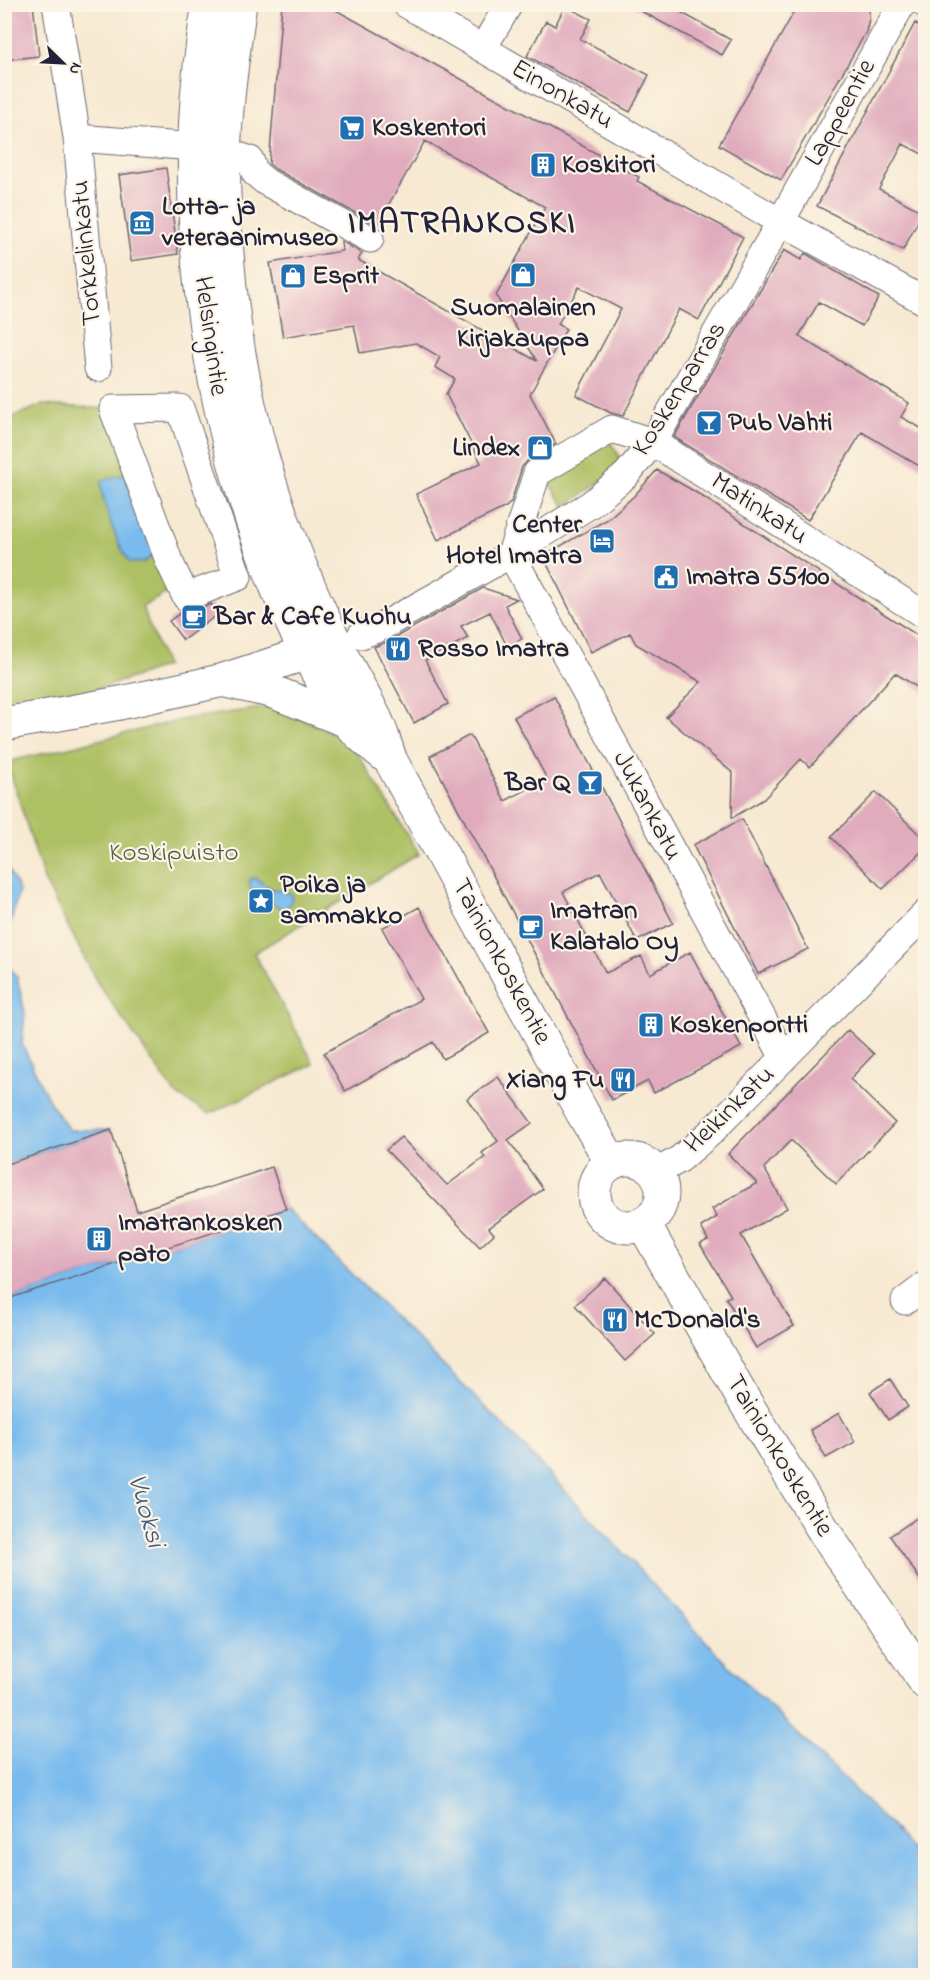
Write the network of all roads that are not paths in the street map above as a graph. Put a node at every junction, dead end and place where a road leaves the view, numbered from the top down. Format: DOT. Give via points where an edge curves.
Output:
graph roads {
  1 [pos="56,4"];
  2 [pos="209,4"];
  3 [pos="240,4"];
  4 [pos="406,4"];
  5 [pos="509,4"];
  6 [pos="902,4"];
  7 [pos="483,48"];
  8 [pos="77,138"];
  9 [pos="210,149"];
  10 [pos="781,221"];
  11 [pos="370,239"];
  12 [pos="926,302"];
  13 [pos="98,368"];
  14 [pos="180,408"];
  15 [pos="652,442"];
  16 [pos="511,554"];
  17 [pos="926,616"];
  18 [pos="334,644"];
  19 [pos="224,680"];
  20 [pos="347,721"];
  21 [pos="12,722"];
  22 [pos="391,760"];
  23 [pos="926,913"];
  24 [pos="784,1058"];
  25 [pos="612,1163"];
  26 [pos="655,1173"];
  27 [pos="643,1223"];
  28 [pos="926,1683"];
  1 -- 8 [label="street, Torkkelinkatu"];
  2 -- 9 [label="main road, Helsingintie" via="198,78"];
  3 -- 9 [label="main road, Helsingintie" via="230,77"];
  4 -- 7 [label="street, Einonkatu"];
  5 -- 7 [label="street"];
  6 -- 10 [label="street, Lappeentie"];
  7 -- 10 [label="street, Einonkatu"];
  8 -- 9 [label="street, Torkkelinkatu"];
  8 -- 13 [label="street, Torkkelinkatu"];
  9 -- 11 [label="street" via="250,160 255,173 266,182"];
  9 -- 18 [label="main road, Helsingintie" via="196,205 205,314 228,444 259,546"];
  10 -- 12 [label="street, Einonkatu"];
  10 -- 15 [label="street, Koskenparras"];
  14 -- 14 [label="street" via="114,409 169,561 186,597 238,577"];
  15 -- 16 [label="street, Koskenparras" via="626,475 591,504"];
  15 -- 16 [label="street, Matinkatu" via="612,429 537,473"];
  15 -- 17 [label="street, Matinkatu"];
  16 -- 18 [label="street, Koskenparras" via="379,628"];
  16 -- 24 [label="street, Jukankatu"];
  18 -- 19 [label="main road"];
  18 -- 20 [label="main road, Tainionkoskentie"];
  18 -- 22 [label="main road, Tainionkoskentie" via="374,716"];
  19 -- 20 [label="main road" via="271,691"];
  19 -- 21 [label="main road"];
  20 -- 22 [label="main road, Tainionkoskentie"];
  22 -- 25 [label="main road, Tainionkoskentie"];
  23 -- 24 [label="street, Heikinkatu"];
  24 -- 26 [label="street, Heikinkatu" via="710,1133 680,1159"];
  25 -- 26 [label="main road" via="636,1160"];
  25 -- 27 [label="main road" via="596,1182 594,1196 598,1208 617,1225"];
  26 -- 27 [label="main road" via="662,1195 659,1207"];
  27 -- 28 [label="main road, Tainionkoskentie" via="827,1536"];
}
